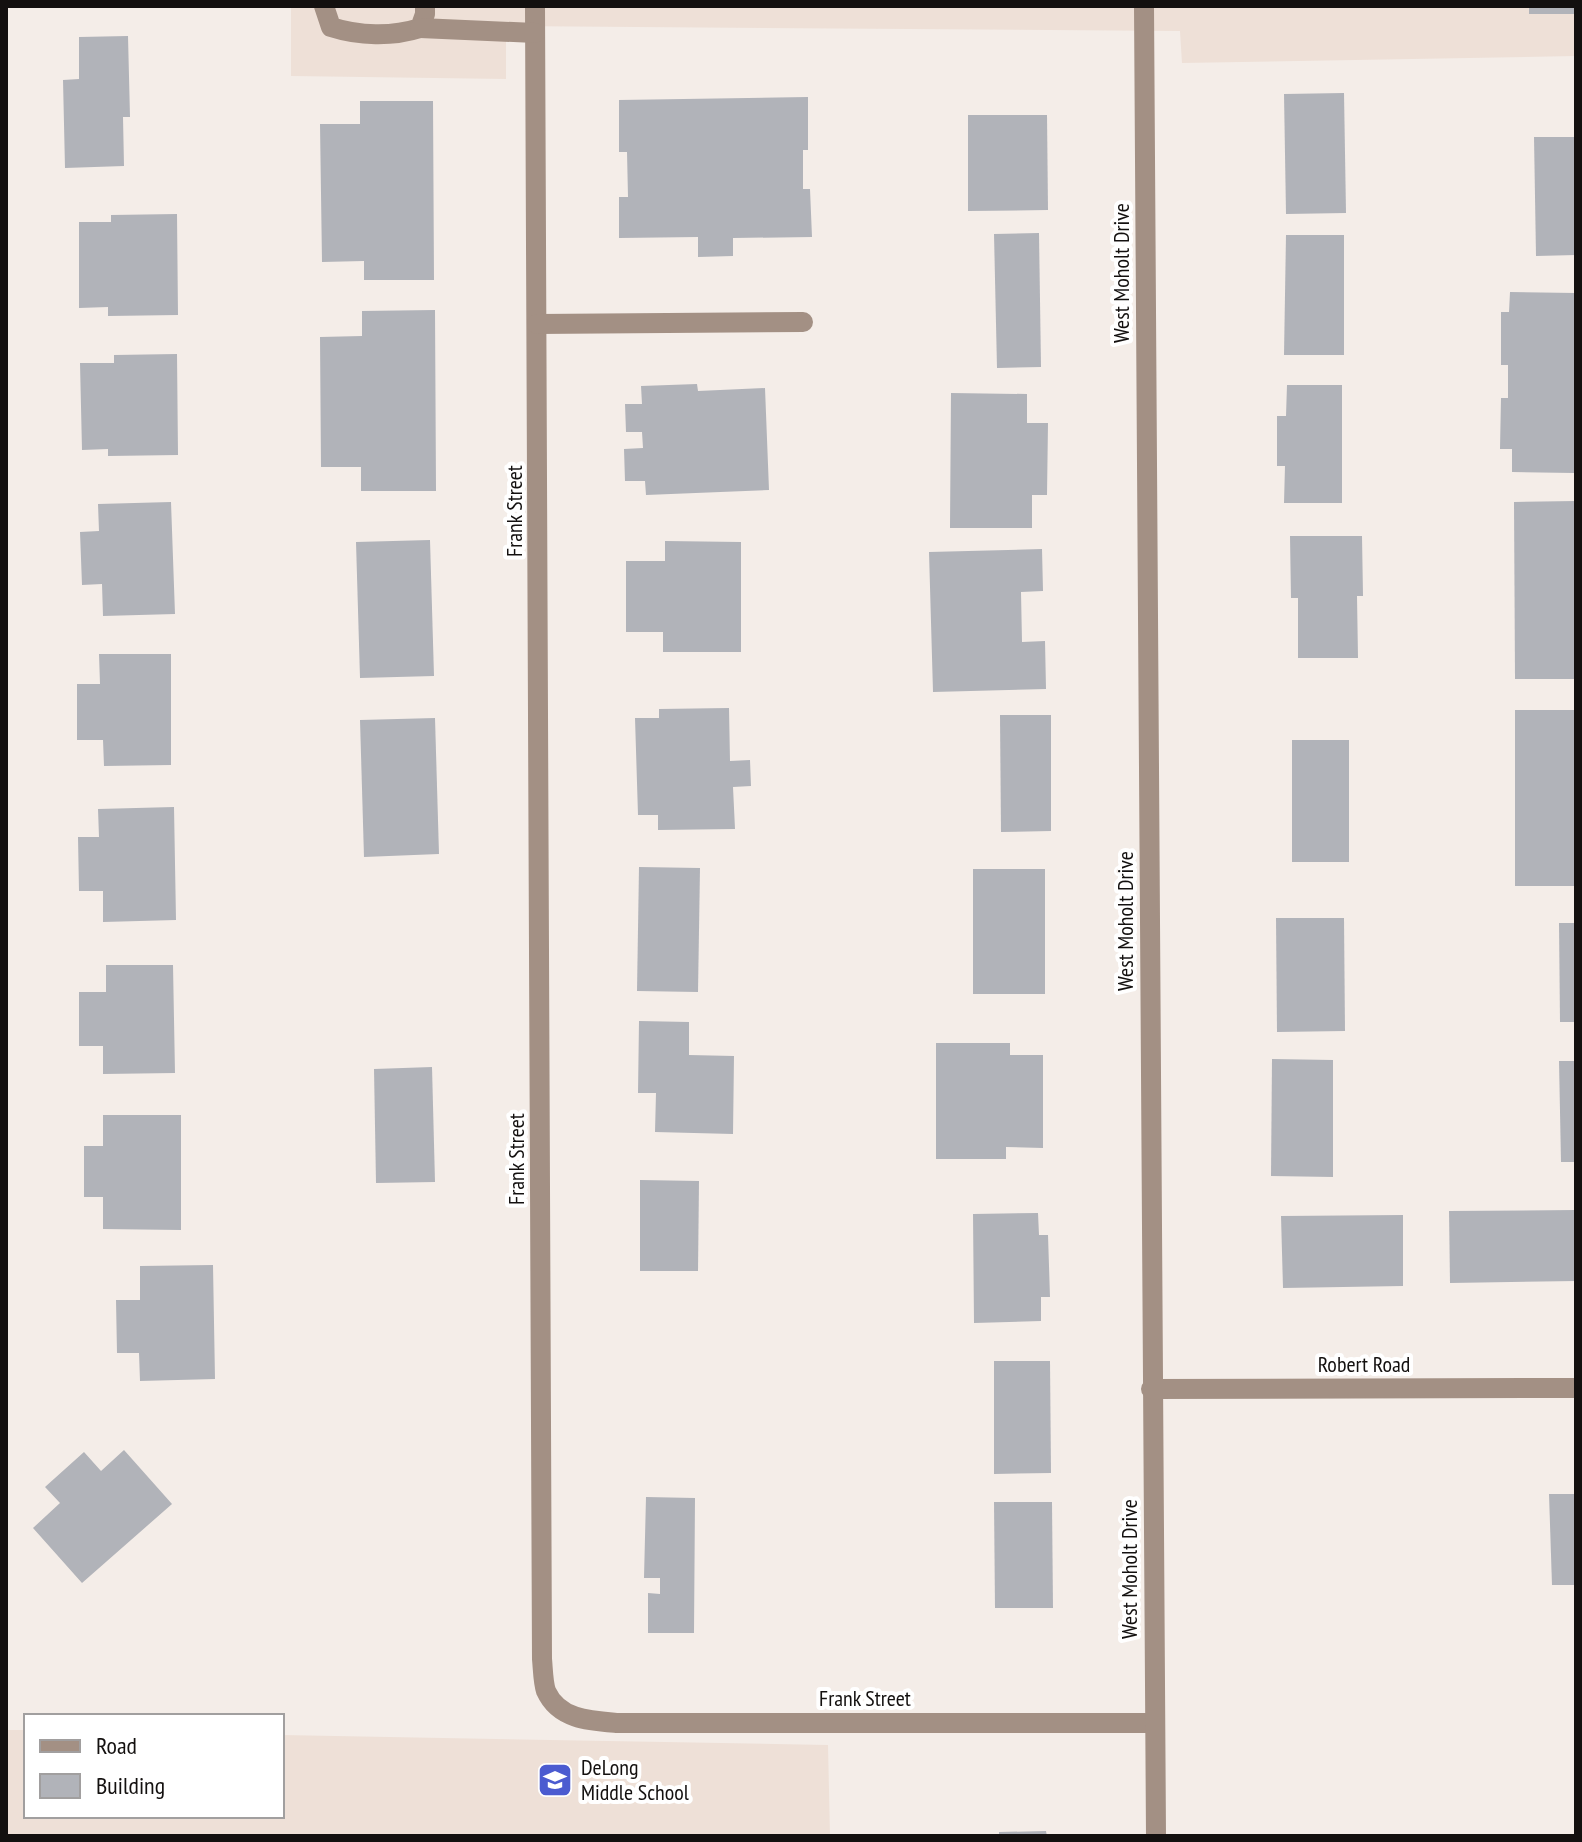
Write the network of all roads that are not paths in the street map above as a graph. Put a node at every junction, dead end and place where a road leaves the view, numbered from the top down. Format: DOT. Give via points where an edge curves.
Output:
graph roads {
  1 [pos="324,6"];
  2 [pos="425,6"];
  3 [pos="535,6"];
  4 [pos="1144,6"];
  5 [pos="420,28"];
  6 [pos="535,33"];
  7 [pos="803,322"];
  8 [pos="537,324"];
  9 [pos="1576,1388"];
  10 [pos="1151,1389"];
  11 [pos="1154,1723"];
  12 [pos="1156,1836"];
  1 -- 5 [label="street" via="331,27 350,33"];
  2 -- 5 [label="street"];
  3 -- 6 [label="street, Frank Street"];
  4 -- 10 [label="street, West Moholt Drive"];
  5 -- 6 [label="street"];
  6 -- 8 [label="street, Frank Street"];
  7 -- 8 [label="street"];
  8 -- 11 [label="street, Frank Street" via="546,1690 559,1709 583,1720 618,1723"];
  9 -- 10 [label="street, Robert Road"];
  10 -- 11 [label="street, West Moholt Drive"];
  11 -- 12 [label="street, West Moholt Drive"];
}
